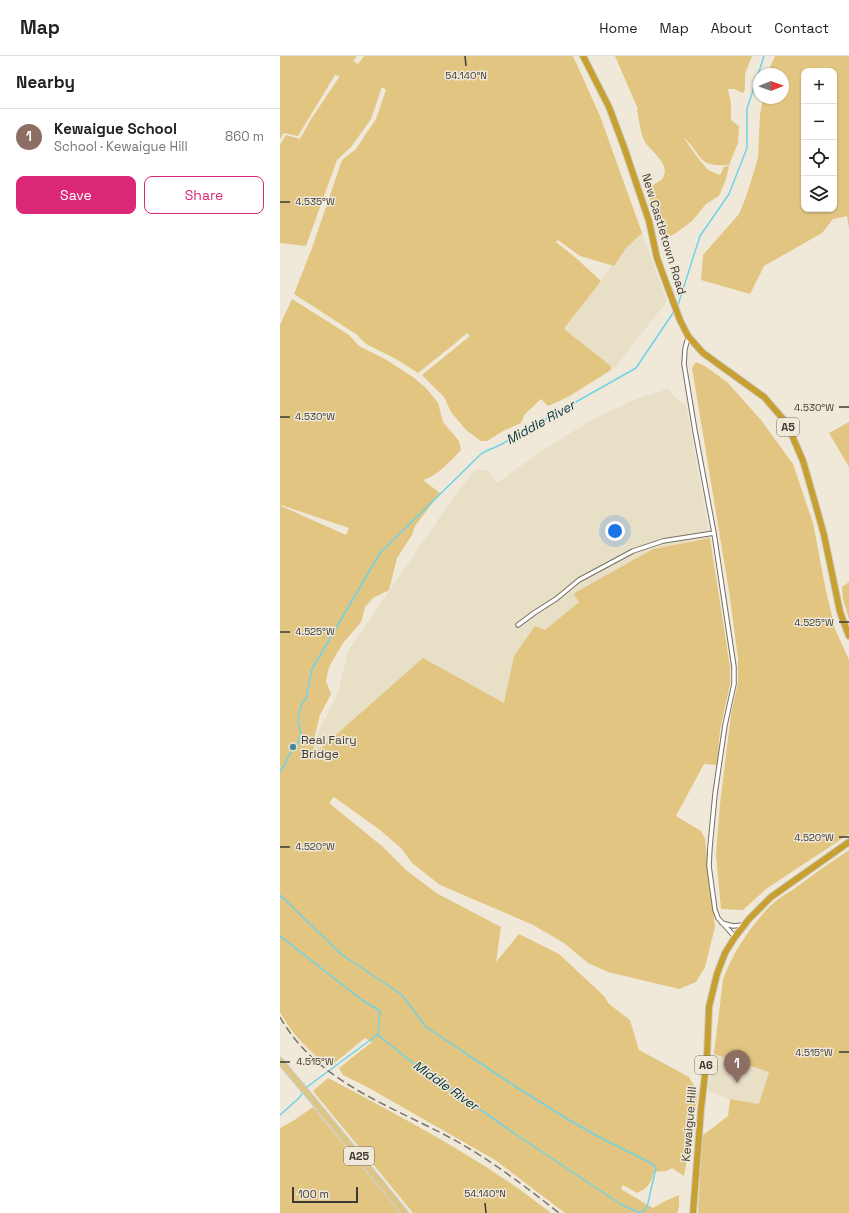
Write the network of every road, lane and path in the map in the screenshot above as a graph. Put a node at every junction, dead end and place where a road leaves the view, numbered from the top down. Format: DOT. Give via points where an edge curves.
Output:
graph roads {
  1 [pos="583,56"];
  2 [pos="686,341"];
  3 [pos="714,533"];
  4 [pos="518,625"];
  5 [pos="849,636"];
  6 [pos="849,842"];
  7 [pos="721,922"];
  8 [pos="744,925"];
  9 [pos="735,937"];
  10 [pos="280,1061"];
  11 [pos="405,1213"];
  12 [pos="693,1213"];
  1 -- 5 [label="highway, New Castletown Road / A5" via="609,107 649,221 657,258 688,336 703,353 764,397 784,420 802,461 816,506 840,612"];
  2 -- 3 [label="street" via="684,364"];
  3 -- 4 [label="street" via="662,541 633,551 579,580"];
  3 -- 7 [label="street" via="734,667 734,684 725,725 710,847 715,910"];
  6 -- 8 [label="highway, A6" via="772,897"];
  7 -- 8 [label="street" via="733,926"];
  7 -- 9 [label="street"];
  8 -- 9 [label="highway, Kewaigue Hill / A6"];
  9 -- 12 [label="highway, Kewaigue Hill / A6" via="725,952 709,1007"];
  10 -- 11 [label="main road, A25"];
}
